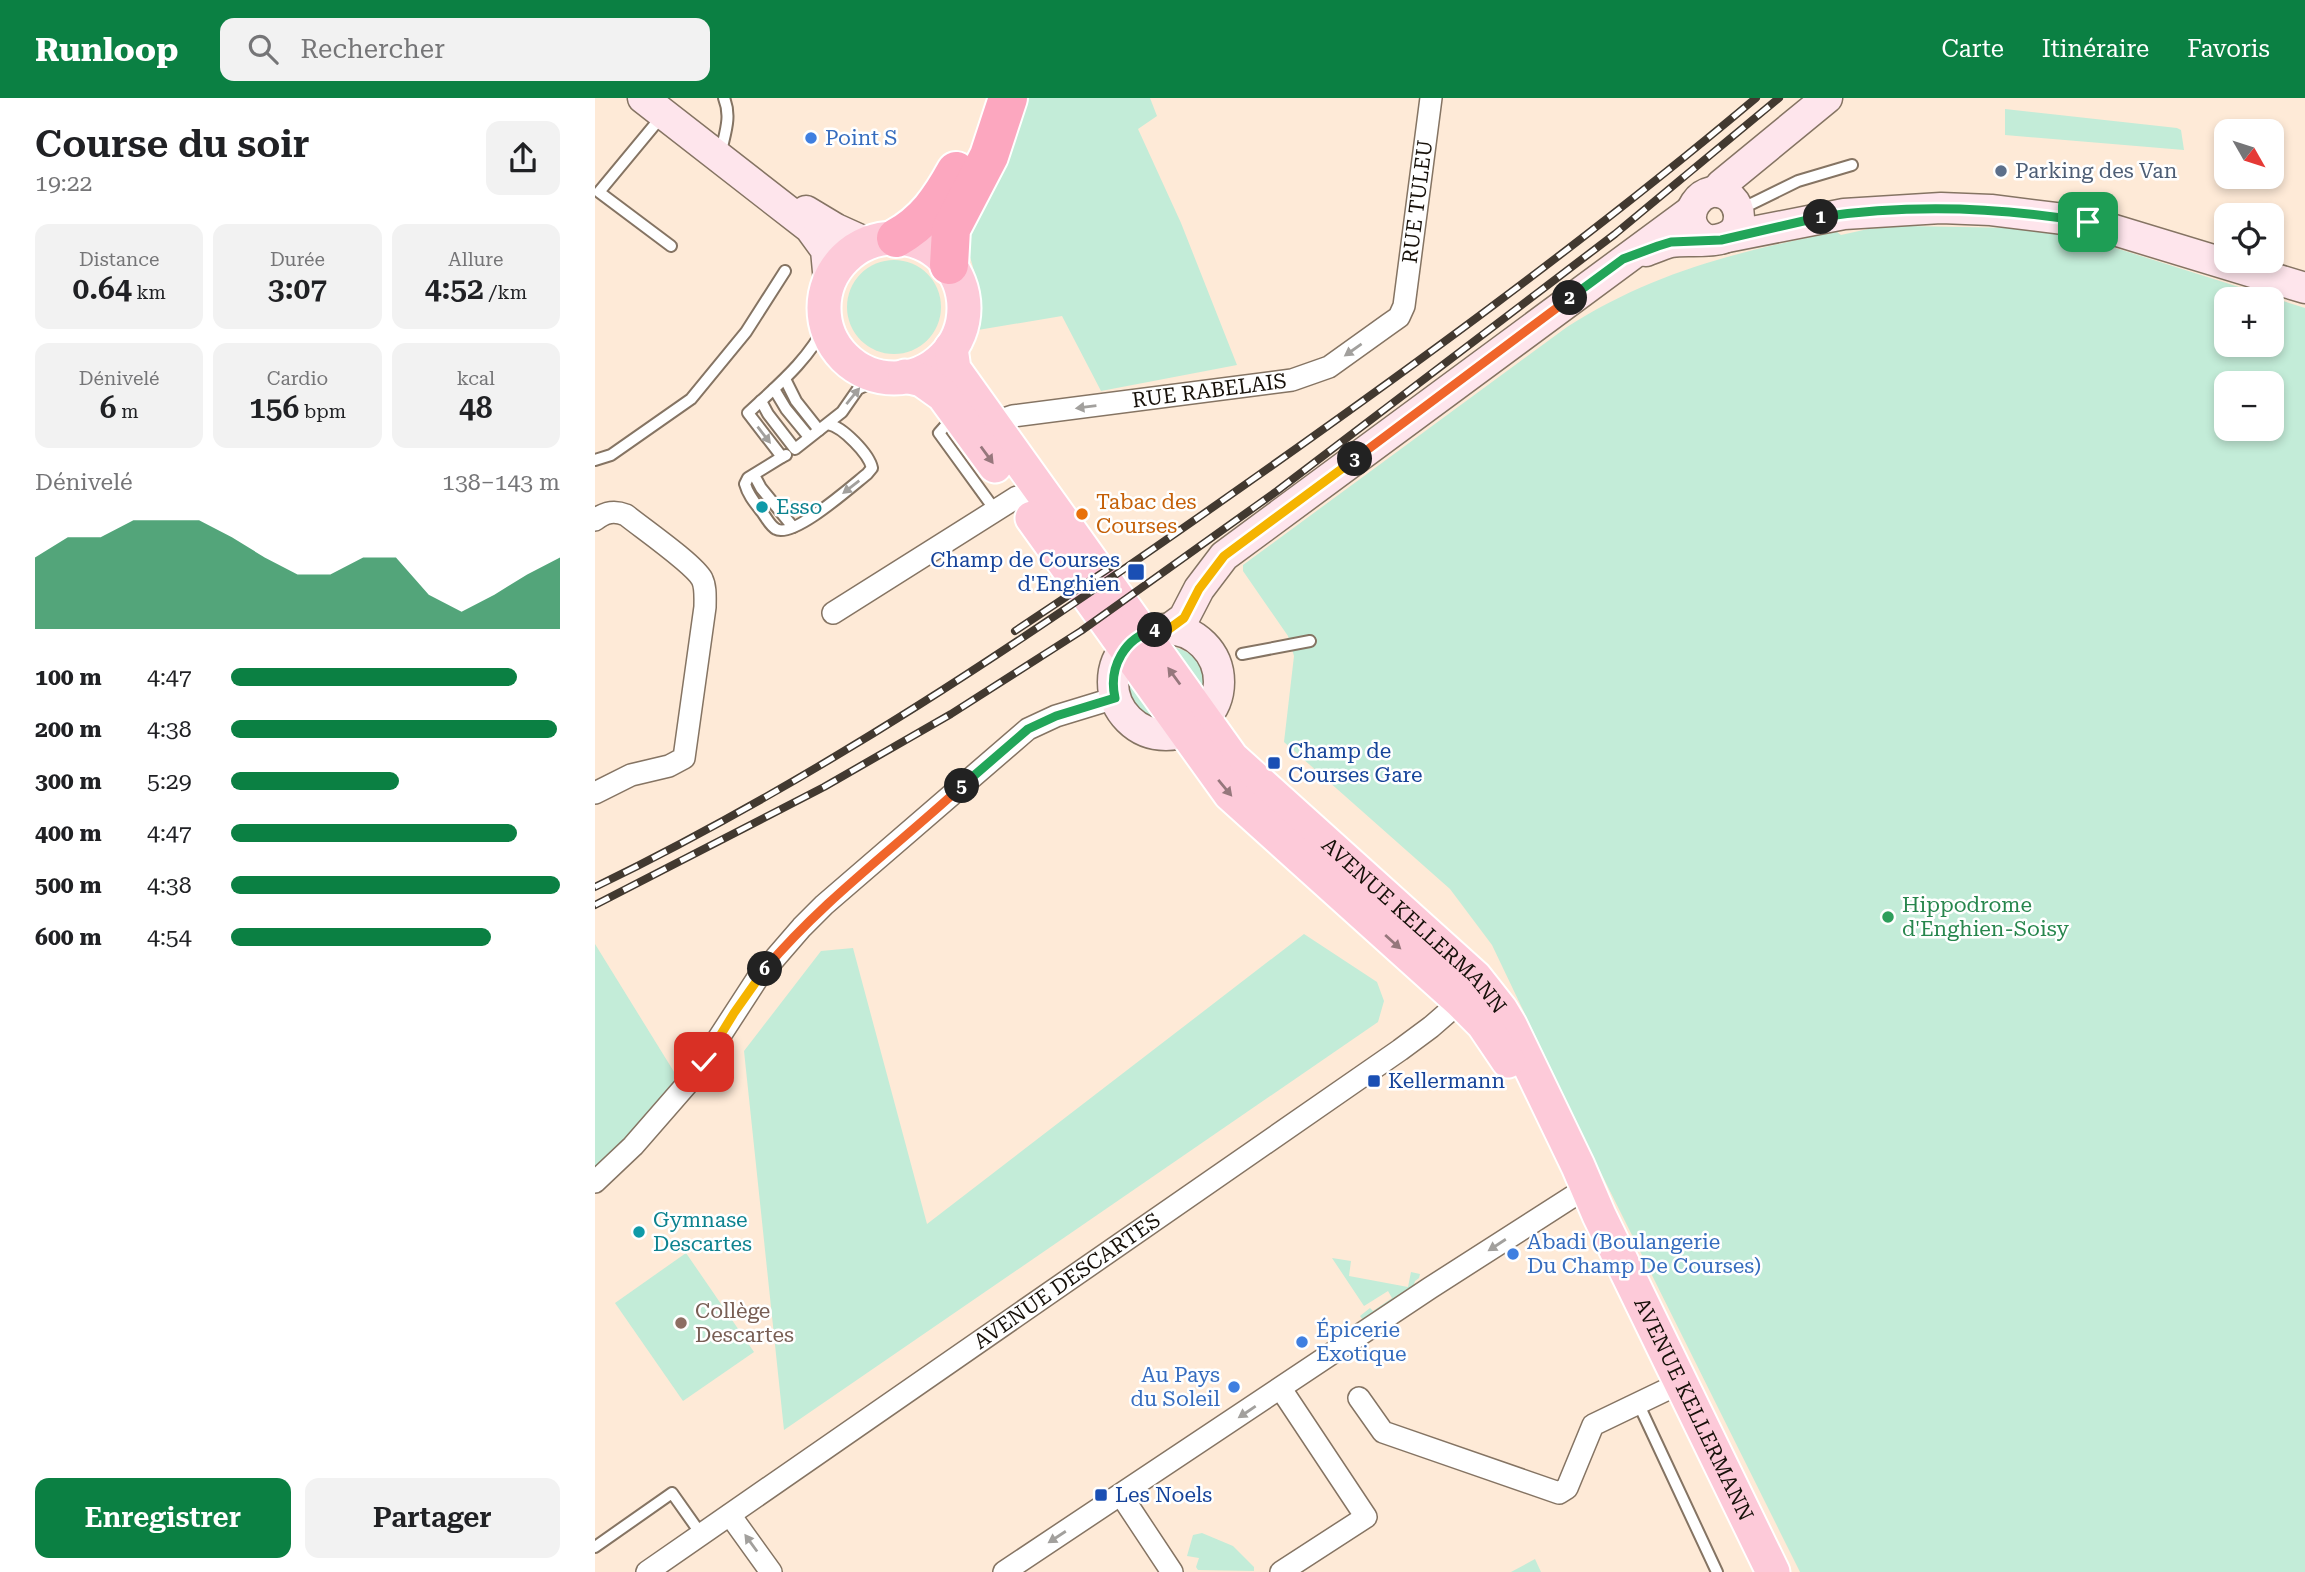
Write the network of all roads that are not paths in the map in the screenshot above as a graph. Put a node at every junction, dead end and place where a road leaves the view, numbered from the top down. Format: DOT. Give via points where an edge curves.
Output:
graph roads {
  1 [pos="724,98"];
  2 [pos="984,98"];
  3 [pos="1009,98"];
  4 [pos="1431,98"];
  5 [pos="1828,98"];
  6 [pos="654,102"];
  7 [pos="722,147"];
  8 [pos="1852,164"];
  9 [pos="597,194"];
  10 [pos="1728,217"];
  11 [pos="882,240"];
  12 [pos="671,246"];
  13 [pos="1623,259"];
  14 [pos="950,265"];
  15 [pos="785,271"];
  16 [pos="829,282"];
  17 [pos="2305,288"];
  18 [pos="1404,306"];
  19 [pos="826,324"];
  20 [pos="951,348"];
  21 [pos="894,377"];
  22 [pos="785,379"];
  23 [pos="774,389"];
  24 [pos="761,401"];
  25 [pos="992,423"];
  26 [pos="824,427"];
  27 [pos="809,437"];
  28 [pos="795,449"];
  29 [pos="782,457"];
  30 [pos="595,460"];
  31 [pos="1006,503"];
  32 [pos="595,520"];
  33 [pos="1224,556"];
  34 [pos="833,613"];
  35 [pos="1146,637"];
  36 [pos="1310,641"];
  37 [pos="1201,642"];
  38 [pos="1242,654"];
  39 [pos="1115,698"];
  40 [pos="1195,726"];
  41 [pos="1232,738"];
  42 [pos="595,793"];
  43 [pos="1300,805"];
  44 [pos="1328,844"];
  45 [pos="1470,992"];
  46 [pos="595,1182"];
  47 [pos="1582,1192"];
  48 [pos="1674,1384"];
  49 [pos="1281,1389"];
  50 [pos="1359,1398"];
  51 [pos="1639,1405"];
  52 [pos="1121,1495"];
  53 [pos="730,1515"];
  54 [pos="701,1534"];
  55 [pos="595,1547"];
  56 [pos="1012,1570"];
  57 [pos="647,1572"];
  58 [pos="771,1572"];
  59 [pos="1172,1572"];
  60 [pos="1281,1572"];
  61 [pos="1717,1572"];
  62 [pos="1760,1572"];
  63 [pos="1773,1572"];
  1 -- 7 [label="lane" via="728,121"];
  2 -- 11 [label="highway" via="979,120 933,209 913,228"];
  3 -- 14 [label="highway" via="989,156 951,229"];
  4 -- 18 [label="street, RUE TULEU"];
  5 -- 10 [label="street" via="1721,185"];
  6 -- 7 [label="street"];
  6 -- 9 [label="lane"];
  6 -- 16 [label="street" via="810,228 829,260"];
  7 -- 11 [label="street" via="817,219"];
  8 -- 10 [label="lane" via="1798,181"];
  9 -- 12 [label="lane"];
  10 -- 13 [label="street"];
  10 -- 13 [label="street" via="1706,194 1691,211"];
  10 -- 17 [label="street" via="1773,227 1897,209 2047,215 2088,222"];
  11 -- 14 [label="main road" via="926,245"];
  11 -- 16 [label="main road" via="841,263"];
  13 -- 33 [label="street"];
  14 -- 20 [label="main road" via="961,287 964,313"];
  15 -- 30 [label="lane" via="746,332 691,399 611,456"];
  16 -- 19 [label="main road"];
  18 -- 25 [label="street, RUE RABELAIS, one-way" via="1399,317 1329,367 1292,380 1013,416"];
  19 -- 21 [label="main road" via="851,363 867,372"];
  19 -- 22 [label="lane" via="817,343"];
  20 -- 21 [label="main road" via="931,367"];
  20 -- 25 [label="main road, AVENUE KELLERMANN" via="954,369"];
  26 -- 21 [label="lane, one-way" via="858,389"];
  21 -- 31 [label="main road, AVENUE KELLERMANN" via="934,386 956,413"];
  22 -- 23 [label="lane"];
  22 -- 26 [label="lane" via="796,401"];
  23 -- 24 [label="lane"];
  23 -- 27 [label="lane"];
  24 -- 28 [label="lane"];
  24 -- 29 [label="lane, one-way" via="748,413"];
  25 -- 35 [label="main road, AVENUE KELLERMANN"];
  26 -- 27 [label="lane"];
  26 -- 29 [label="lane, one-way" via="845,432 871,468 820,511 793,527 754,475"];
  27 -- 28 [label="lane"];
  28 -- 29 [label="lane"];
  31 -- 34 [label="street"];
  31 -- 35 [label="main road, AVENUE KELLERMANN"];
  32 -- 42 [label="street" via="617,511 626,515 689,565 705,588 684,758 631,775"];
  33 -- 35 [label="street" via="1184,618"];
  33 -- 37 [label="street" via="1198,624"];
  35 -- 37 [label="street" via="1189,634"];
  35 -- 39 [label="street" via="1117,661"];
  35 -- 40 [label="main road, AVENUE KELLERMANN"];
  36 -- 38 [label="lane"];
  37 -- 40 [label="street" via="1216,663 1219,682 1216,702"];
  39 -- 40 [label="street" via="1124,715 1153,734 1170,735"];
  39 -- 46 [label="street" via="1028,729 824,905 757,979 694,1076"];
  40 -- 41 [label="lane"];
  40 -- 44 [label="main road, AVENUE KELLERMANN"];
  40 -- 45 [label="main road, AVENUE KELLERMANN, one-way" via="1230,794"];
  43 -- 44 [label="lane"];
  44 -- 45 [label="main road, AVENUE KELLERMANN"];
  45 -- 47 [label="main road, AVENUE KELLERMANN" via="1501,1010 1510,1025"];
  45 -- 53 [label="street, AVENUE DESCARTES" via="1400,1050"];
  47 -- 48 [label="main road, AVENUE KELLERMANN"];
  47 -- 49 [label="street, one-way"];
  48 -- 51 [label="street"];
  48 -- 62 [label="main road, AVENUE KELLERMANN"];
  48 -- 63 [label="main road, AVENUE KELLERMANN"];
  49 -- 52 [label="street, one-way"];
  49 -- 60 [label="street" via="1366,1517"];
  50 -- 51 [label="street" via="1383,1432 1559,1493 1567,1488 1593,1424"];
  51 -- 61 [label="lane"];
  52 -- 56 [label="street, one-way"];
  52 -- 59 [label="street"];
  53 -- 54 [label="street, AVENUE DESCARTES"];
  58 -- 53 [label="street, one-way"];
  54 -- 55 [label="lane" via="672,1493"];
  54 -- 57 [label="street, AVENUE DESCARTES"];
}
